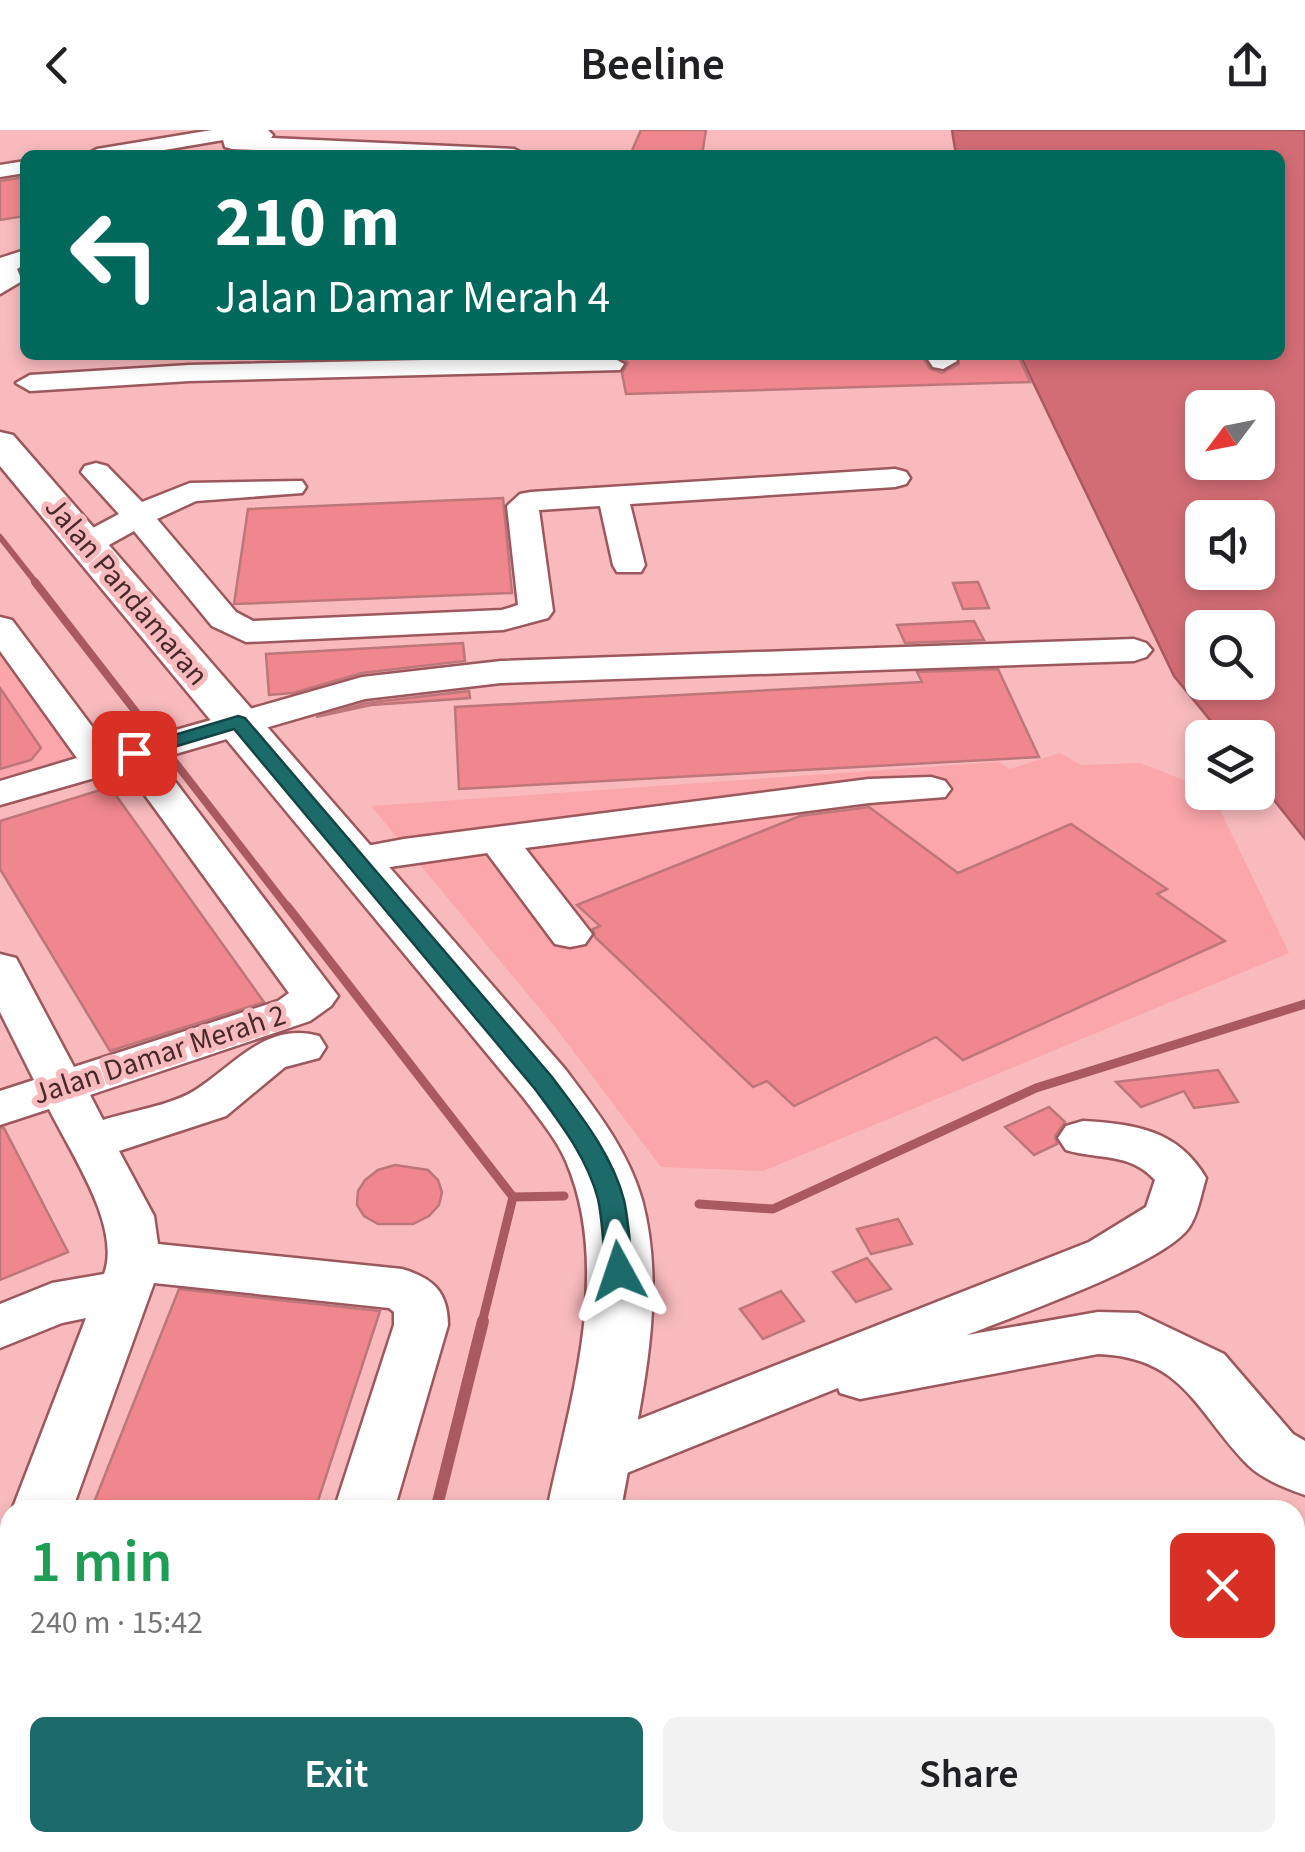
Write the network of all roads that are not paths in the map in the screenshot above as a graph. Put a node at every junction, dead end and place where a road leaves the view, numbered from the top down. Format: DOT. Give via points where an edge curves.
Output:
graph roads {
  1 [pos="350,130"];
  2 [pos="226,140"];
  3 [pos="140,150"];
  4 [pos="418,150"];
  5 [pos="20,258"];
  6 [pos="0,287"];
  7 [pos="46,360"];
  8 [pos="610,364"];
  9 [pos="30,382"];
  10 [pos="0,392"];
  11 [pos="0,443"];
  12 [pos="96,472"];
  13 [pos="895,478"];
  14 [pos="291,487"];
  15 [pos="613,496"];
  16 [pos="138,516"];
  17 [pos="87,544"];
  18 [pos="629,566"];
  19 [pos="0,627"];
  20 [pos="1134,650"];
  21 [pos="238,722"];
  22 [pos="140,751"];
  23 [pos="931,788"];
  24 [pos="0,794"];
  25 [pos="498,840"];
  26 [pos="355,860"];
  27 [pos="570,934"];
  28 [pos="0,968"];
  29 [pos="303,1047"];
  30 [pos="61,1085"];
  31 [pos="0,1108"];
  32 [pos="1083,1138"];
  33 [pos="90,1142"];
  34 [pos="129,1276"];
  35 [pos="0,1327"];
  36 [pos="760,1396"];
  37 [pos="1305,1470"];
  38 [pos="588,1487"];
  39 [pos="46,1500"];
  40 [pos="367,1500"];
  1 -- 2 [label="street"];
  2 -- 3 [label="street"];
  2 -- 4 [label="street"];
  5 -- 6 [label="street" via="10,261 10,282"];
  7 -- 9 [label="street"];
  8 -- 9 [label="street"];
  9 -- 10 [label="street"];
  11 -- 17 [label="main road, Jalan Pandamaran"];
  12 -- 16 [label="street"];
  13 -- 15 [label="street"];
  14 -- 16 [label="street" via="190,492"];
  15 -- 16 [label="street" via="523,506 537,603 529,615 267,632 246,632 224,619"];
  15 -- 18 [label="street"];
  16 -- 17 [label="street"];
  17 -- 21 [label="main road, Jalan Pandamaran"];
  19 -- 22 [label="street"];
  20 -- 21 [label="street" via="482,673 362,688"];
  21 -- 22 [label="street"];
  21 -- 26 [label="main road, Jalan Pandamaran"];
  22 -- 24 [label="street"];
  22 -- 30 [label="street, Jalan Damar Merah 2" via="315,996 294,1011"];
  23 -- 25 [label="street"];
  25 -- 26 [label="street"];
  25 -- 27 [label="street"];
  26 -- 38 [label="main road, Jalan Pandamaran" via="544,1083 597,1162 616,1231 620,1296"];
  28 -- 30 [label="street"];
  29 -- 33 [label="street" via="269,1056 208,1104"];
  30 -- 31 [label="street, Jalan Damar Merah 2"];
  30 -- 33 [label="street"];
  32 -- 36 [label="street" via="1142,1143 1166,1156 1181,1178 1168,1218 1108,1256"];
  33 -- 34 [label="street" via="128,1216"];
  34 -- 35 [label="street"];
  34 -- 39 [label="street"];
  34 -- 40 [label="street" via="402,1289 421,1304 421,1325"];
  36 -- 37 [label="street" via="1098,1333 1138,1334 1204,1370 1272,1451"];
  36 -- 38 [label="street"];
}
